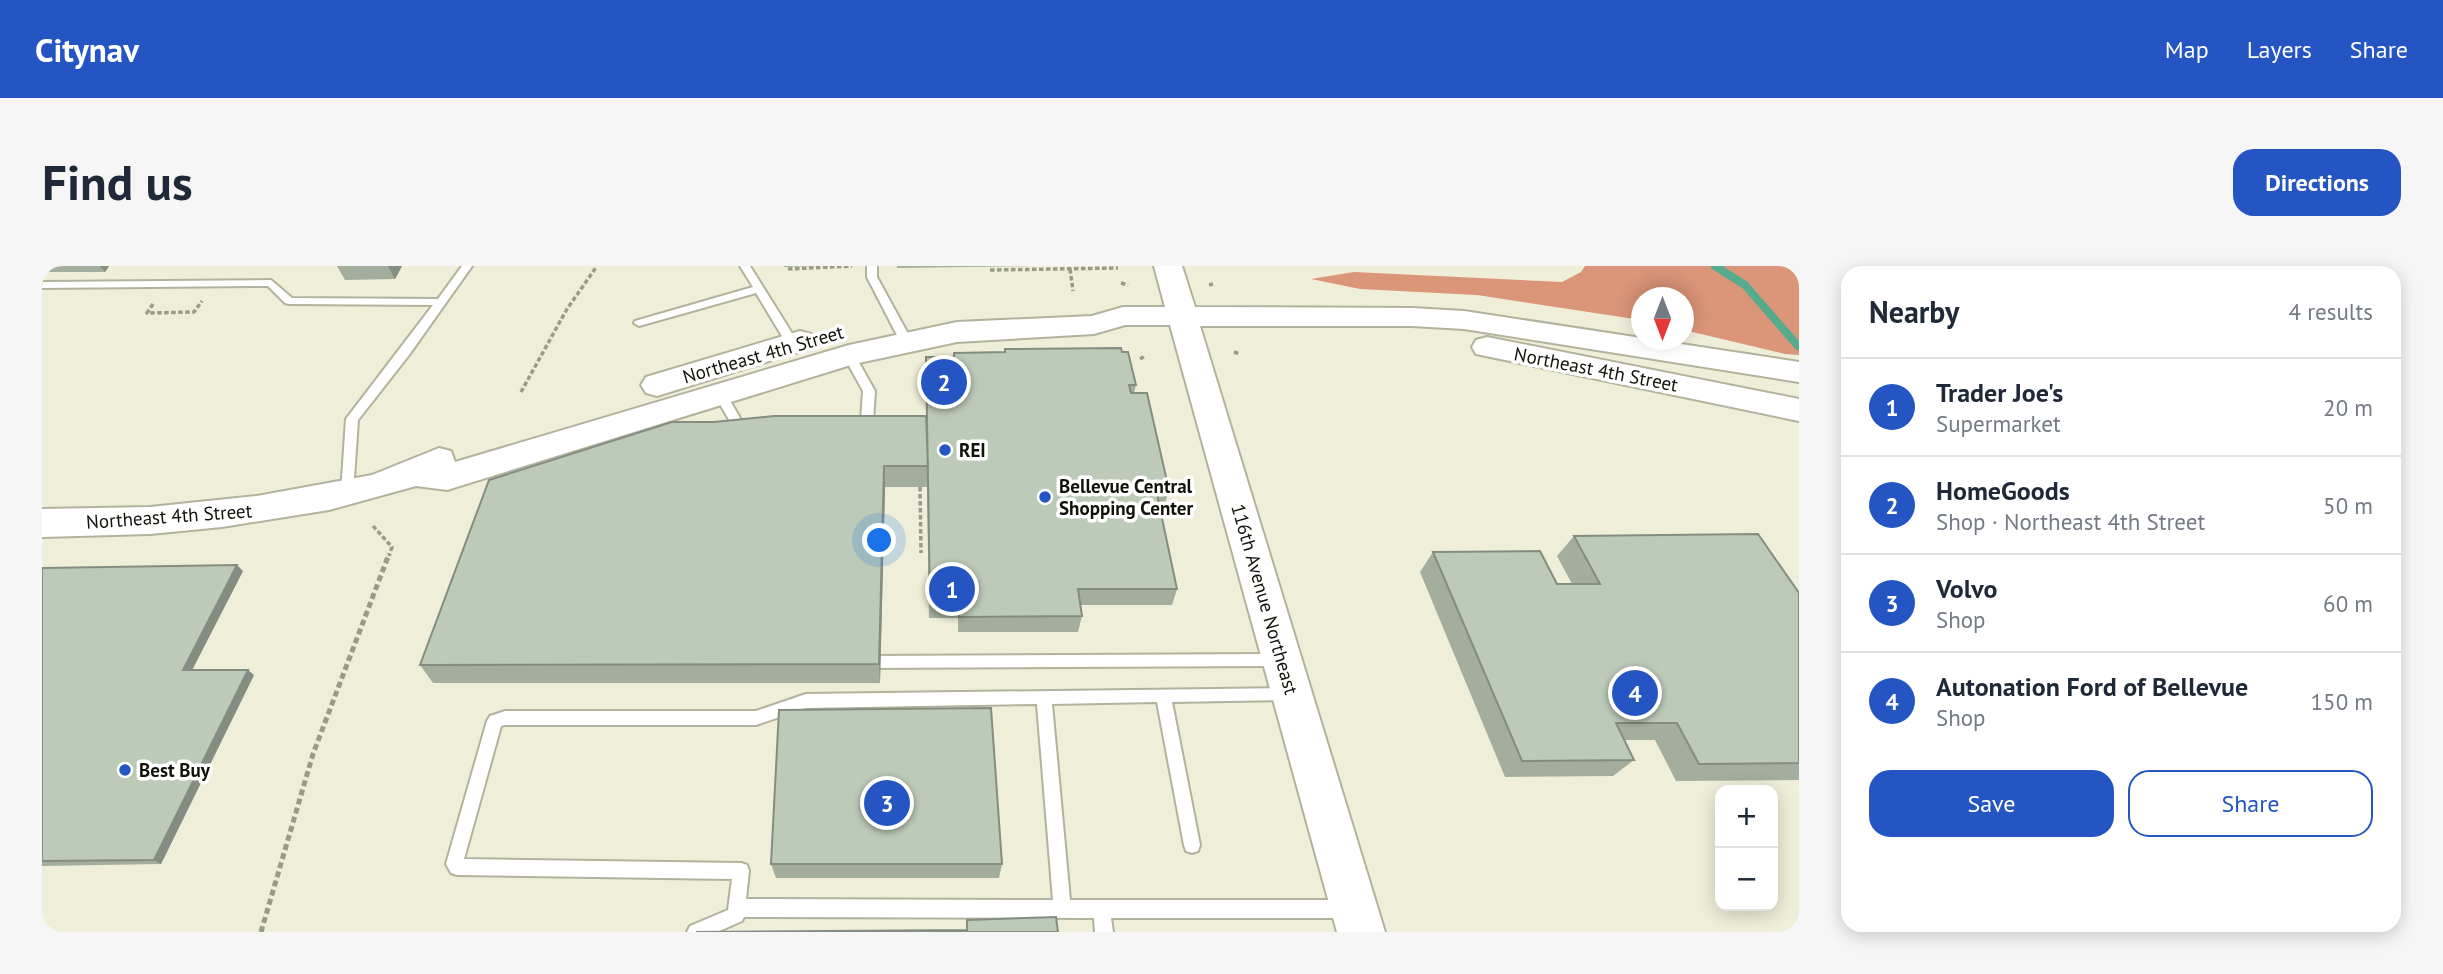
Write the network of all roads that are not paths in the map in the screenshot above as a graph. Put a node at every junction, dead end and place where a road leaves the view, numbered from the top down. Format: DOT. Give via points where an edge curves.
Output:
graph roads {
  1 [pos="467,266"];
  2 [pos="745,266"];
  3 [pos="872,266"];
  4 [pos="1168,266"];
  5 [pos="42,285"];
  6 [pos="758,289"];
  7 [pos="440,302"];
  8 [pos="1182,316"];
  9 [pos="1395,318"];
  10 [pos="639,323"];
  11 [pos="900,331"];
  12 [pos="792,343"];
  13 [pos="849,355"];
  14 [pos="1798,372"];
  15 [pos="719,393"];
  16 [pos="1799,410"];
  17 [pos="865,437"];
  18 [pos="753,452"];
  19 [pos="418,474"];
  20 [pos="347,493"];
  21 [pos="42,523"];
  22 [pos="855,646"];
  23 [pos="1288,677"];
  24 [pos="1163,695"];
  25 [pos="1044,698"];
  26 [pos="1192,845"];
  27 [pos="737,908"];
  28 [pos="1062,909"];
  29 [pos="1102,909"];
  30 [pos="1358,921"];
  31 [pos="696,932"];
  32 [pos="1104,932"];
  1 -- 7 [label="lane"];
  2 -- 6 [label="lane"];
  3 -- 11 [label="lane" via="872,277"];
  4 -- 8 [label="main road, 116th Avenue Northeast"];
  5 -- 7 [label="lane" via="271,282 289,301"];
  6 -- 10 [label="lane"];
  6 -- 12 [label="lane"];
  7 -- 20 [label="lane" via="352,419"];
  8 -- 9 [label="main road, Northeast 4th Street"];
  8 -- 11 [label="main road, Northeast 4th Street" via="1123,316 1094,325"];
  8 -- 23 [label="main road, 116th Avenue Northeast"];
  9 -- 14 [label="main road, Northeast 4th Street" via="1464,320"];
  9 -- 16 [label="main road, Northeast 4th Street" via="1461,342"];
  11 -- 12 [label="main road, Northeast 4th Street"];
  11 -- 13 [label="main road, Northeast 4th Street"];
  12 -- 19 [label="main road, Northeast 4th Street" via="459,447"];
  13 -- 15 [label="main road, Northeast 4th Street"];
  13 -- 17 [label="lane" via="869,391"];
  15 -- 18 [label="lane"];
  15 -- 19 [label="main road, Northeast 4th Street" via="447,477"];
  19 -- 20 [label="main road, Northeast 4th Street"];
  20 -- 21 [label="main road, Northeast 4th Street" via="216,517"];
  22 -- 23 [label="lane" via="854,662"];
  23 -- 24 [label="lane"];
  23 -- 30 [label="main road, 116th Avenue Northeast"];
  24 -- 25 [label="lane"];
  24 -- 26 [label="lane"];
  25 -- 27 [label="lane" via="806,701 756,718 495,721 454,861 457,867 741,871"];
  25 -- 28 [label="lane"];
  27 -- 28 [label="lane"];
  27 -- 31 [label="lane" via="736,915"];
  28 -- 29 [label="lane"];
  29 -- 30 [label="lane"];
  29 -- 32 [label="lane"];
}
